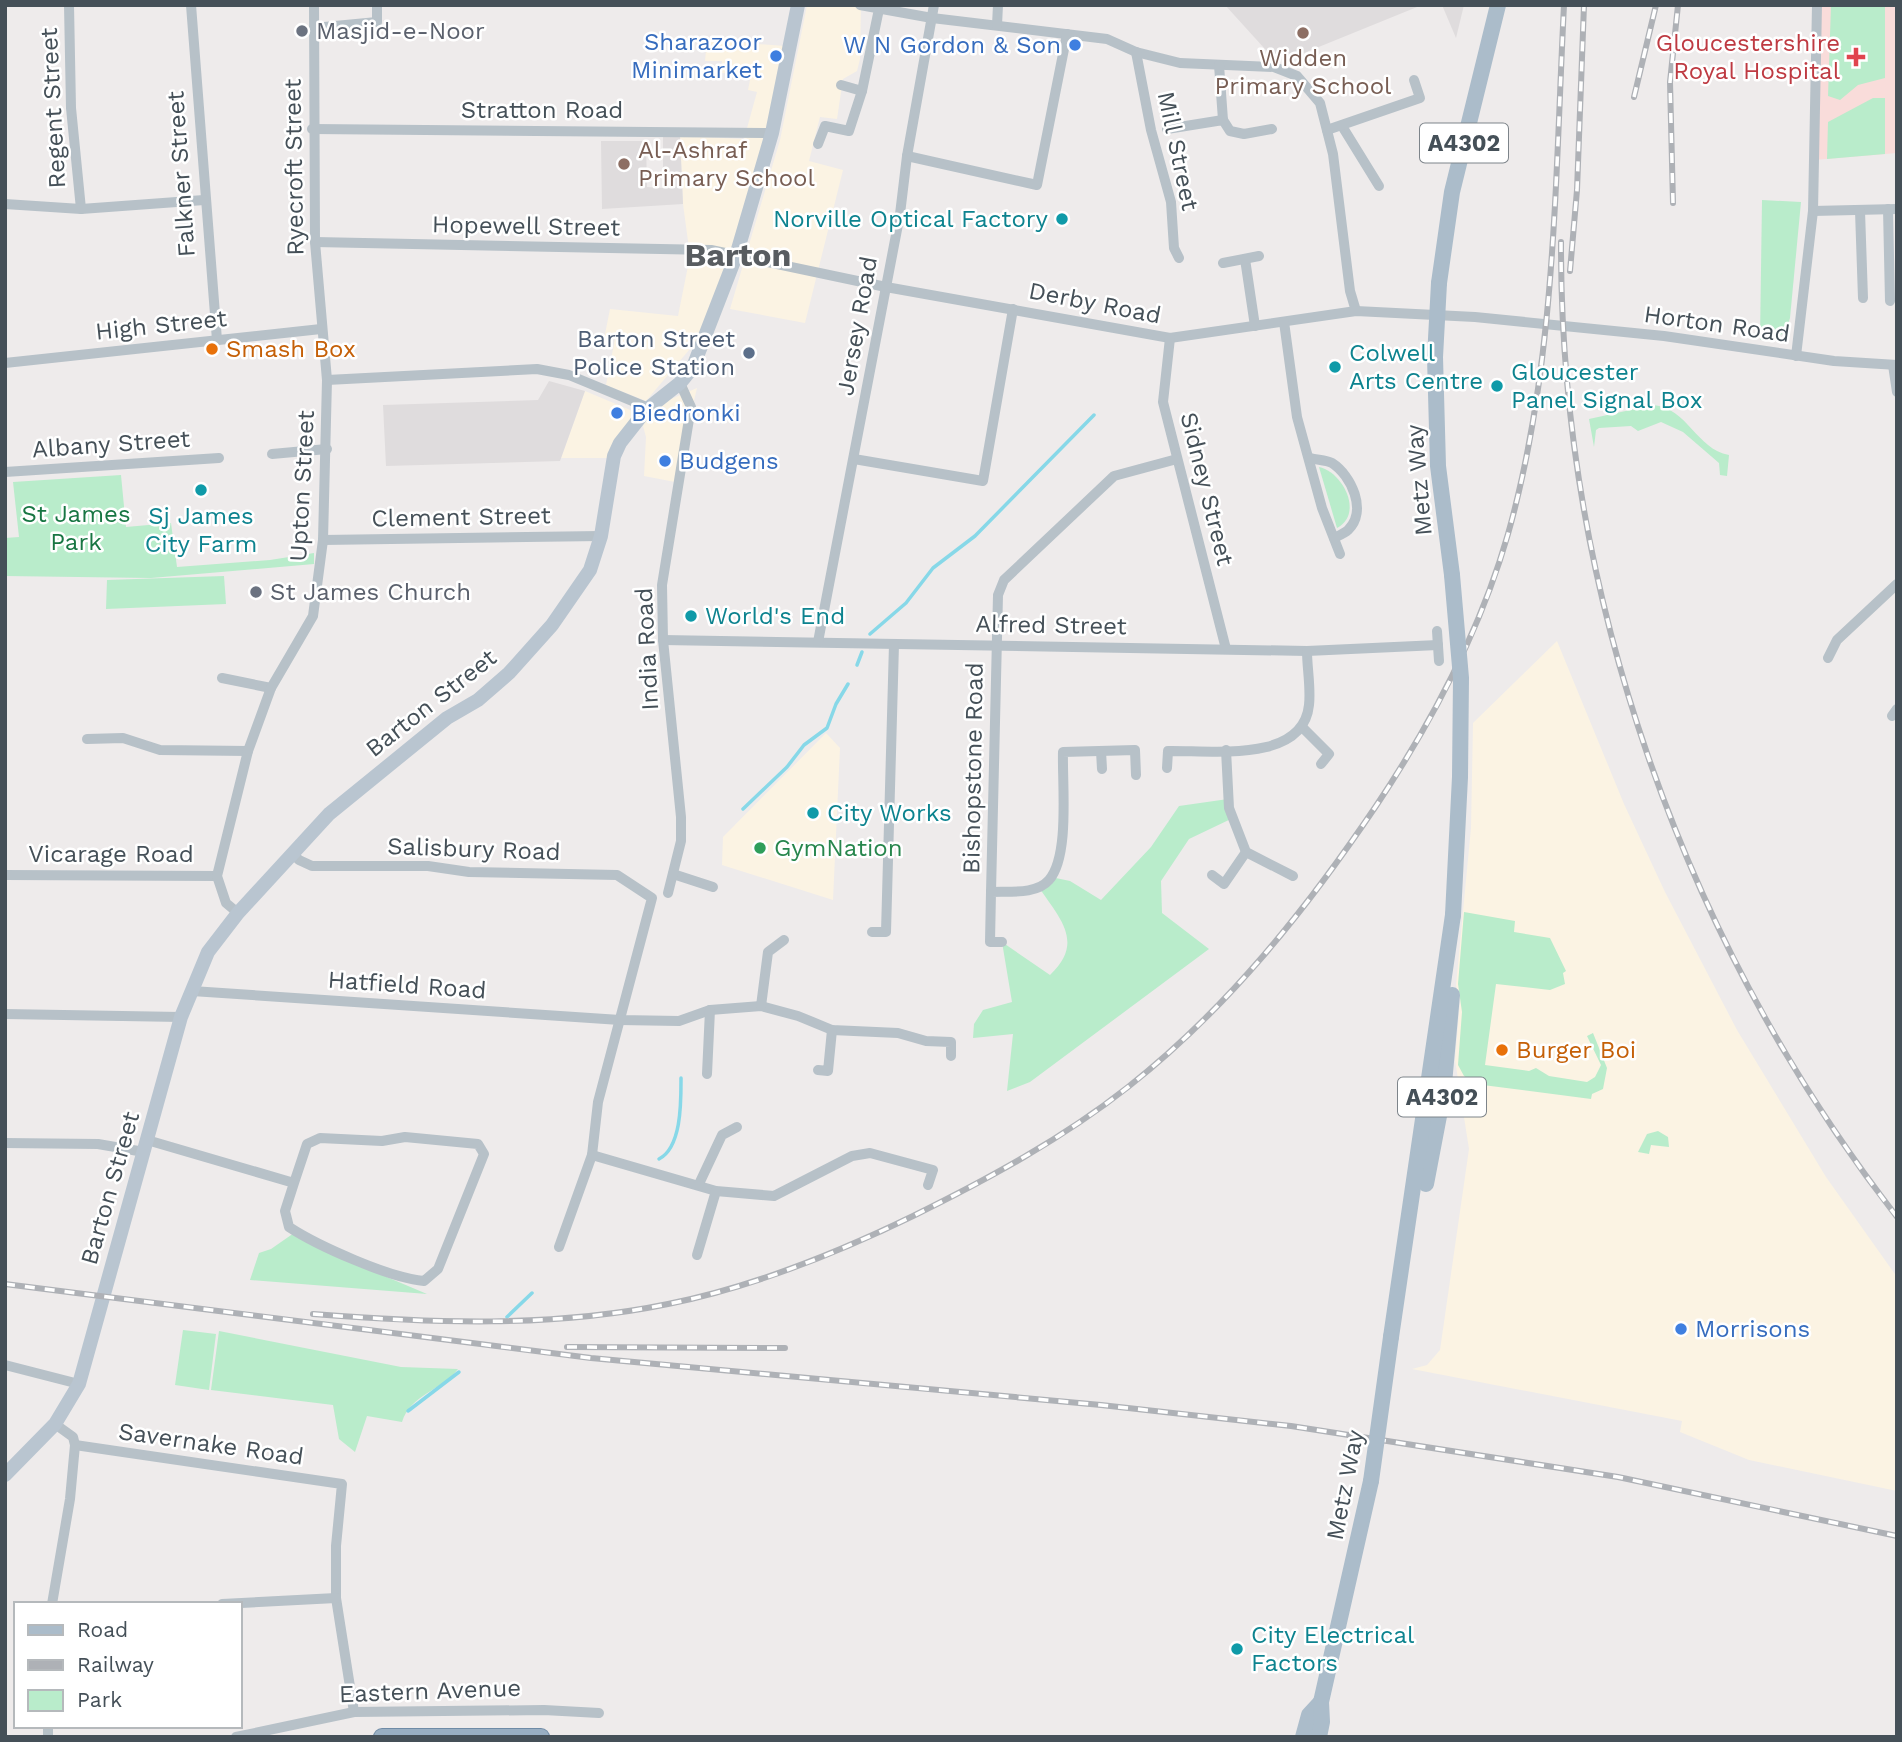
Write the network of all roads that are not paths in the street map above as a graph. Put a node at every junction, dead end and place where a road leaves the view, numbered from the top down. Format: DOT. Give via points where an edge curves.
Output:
graph roads {
  1 [pos="69,5"];
  2 [pos="191,5"];
  3 [pos="314,5"];
  4 [pos="377,5"];
  5 [pos="798,5"];
  6 [pos="860,5"];
  7 [pos="934,5"];
  8 [pos="998,5"];
  9 [pos="1498,5"];
  10 [pos="1817,5"];
  11 [pos="879,9"];
  12 [pos="932,18"];
  13 [pos="997,26"];
  14 [pos="314,27"];
  15 [pos="1067,34"];
  16 [pos="1136,52"];
  17 [pos="1219,65"];
  18 [pos="1414,79"];
  19 [pos="841,85"];
  20 [pos="862,92"];
  21 [pos="1223,120"];
  22 [pos="1342,125"];
  23 [pos="312,129"];
  24 [pos="1167,129"];
  25 [pos="1272,129"];
  26 [pos="1327,130"];
  27 [pos="772,133"];
  28 [pos="818,144"];
  29 [pos="906,156"];
  30 [pos="1379,186"];
  31 [pos="204,200"];
  32 [pos="5,204"];
  33 [pos="81,209"];
  34 [pos="1893,209"];
  35 [pos="1813,211"];
  36 [pos="1860,211"];
  37 [pos="315,242"];
  38 [pos="736,256"];
  39 [pos="1259,256"];
  40 [pos="1179,258"];
  41 [pos="1245,259"];
  42 [pos="1223,263"];
  43 [pos="886,287"];
  44 [pos="1863,298"];
  45 [pos="1891,300"];
  46 [pos="1013,309"];
  47 [pos="1356,311"];
  48 [pos="1284,322"];
  49 [pos="1532,323"];
  50 [pos="1255,326"];
  51 [pos="321,328"];
  52 [pos="1170,338"];
  53 [pos="216,340"];
  54 [pos="1796,356"];
  55 [pos="5,363"];
  56 [pos="1895,365"];
  57 [pos="327,380"];
  58 [pos="680,383"];
  59 [pos="1897,392"];
  60 [pos="649,408"];
  61 [pos="327,449"];
  62 [pos="272,454"];
  63 [pos="219,458"];
  64 [pos="1310,458"];
  65 [pos="854,459"];
  66 [pos="1177,459"];
  67 [pos="5,472"];
  68 [pos="601,536"];
  69 [pos="1334,538"];
  70 [pos="323,540"];
  71 [pos="1340,554"];
  72 [pos="1897,584"];
  73 [pos="1437,631"];
  74 [pos="663,640"];
  75 [pos="818,642"];
  76 [pos="894,644"];
  77 [pos="996,645"];
  78 [pos="1438,645"];
  79 [pos="1226,649"];
  80 [pos="1307,651"];
  81 [pos="1828,658"];
  82 [pos="1439,661"];
  83 [pos="222,678"];
  84 [pos="271,688"];
  85 [pos="1302,727"];
  86 [pos="87,739"];
  87 [pos="1226,750"];
  88 [pos="248,751"];
  89 [pos="1101,751"];
  90 [pos="1321,764"];
  91 [pos="1167,768"];
  92 [pos="1101,769"];
  93 [pos="1136,775"];
  94 [pos="1246,852"];
  95 [pos="292,853"];
  96 [pos="673,874"];
  97 [pos="5,875"];
  98 [pos="1212,875"];
  99 [pos="217,876"];
  100 [pos="1293,876"];
  101 [pos="713,887"];
  102 [pos="991,892"];
  103 [pos="668,893"];
  104 [pos="238,913"];
  105 [pos="872,932"];
  106 [pos="784,940"];
  107 [pos="1002,942"];
  108 [pos="192,991"];
  109 [pos="761,1006"];
  110 [pos="710,1010"];
  111 [pos="5,1014"];
  112 [pos="181,1017"];
  113 [pos="620,1020"];
  114 [pos="832,1030"];
  115 [pos="951,1056"];
  116 [pos="818,1070"];
  117 [pos="707,1074"];
  118 [pos="737,1127"];
  119 [pos="5,1143"];
  120 [pos="146,1146"];
  121 [pos="592,1155"];
  122 [pos="937,1157"];
  123 [pos="933,1170"];
  124 [pos="294,1183"];
  125 [pos="699,1184"];
  126 [pos="928,1185"];
  127 [pos="716,1191"];
  128 [pos="559,1247"];
  129 [pos="696,1255"];
  130 [pos="5,1365"];
  131 [pos="79,1384"];
  132 [pos="55,1424"];
  133 [pos="75,1445"];
  134 [pos="5,1475"];
  135 [pos="336,1598"];
  136 [pos="52,1602"];
  137 [pos="242,1603"];
  138 [pos="1321,1702"];
  139 [pos="354,1712"];
  140 [pos="598,1713"];
  141 [pos="417,1736"];
  142 [pos="236,1737"];
  143 [pos="382,1737"];
  144 [pos="541,1737"];
  145 [pos="1303,1737"];
  146 [pos="1319,1737"];
  1 -- 33 [label="street, Regent Street" via="70,94"];
  2 -- 31 [label="street, Falkner Street"];
  3 -- 14 [label="street, Ryecroft Street"];
  4 -- 14 [label="street" via="377,22"];
  5 -- 27 [label="main road, Barton Street"];
  6 -- 11 [label="street"];
  7 -- 12 [label="street, Jersey Road"];
  8 -- 13 [label="street"];
  9 -- 138 [label="main road, Metz Way / A4302, bridge" via="1452,192 1439,283 1435,357 1438,466 1461,678 1453,915 1371,1481"];
  10 -- 35 [label="street"];
  11 -- 12 [label="street"];
  11 -- 20 [label="street"];
  12 -- 13 [label="street"];
  12 -- 29 [label="street, Jersey Road"];
  13 -- 15 [label="street"];
  14 -- 23 [label="street, Ryecroft Street"];
  15 -- 16 [label="street" via="1107,39"];
  15 -- 29 [label="street" via="1037,185"];
  16 -- 17 [label="street" via="1180,63"];
  16 -- 40 [label="street, Mill Street" via="1171,202 1174,248"];
  17 -- 21 [label="street"];
  17 -- 26 [label="street" via="1289,71 1320,103"];
  18 -- 22 [label="street" via="1420,97"];
  19 -- 20 [label="street"];
  20 -- 28 [label="street" via="849,131 825,126"];
  21 -- 24 [label="street"];
  21 -- 25 [label="street" via="1230,131"];
  22 -- 26 [label="street"];
  22 -- 30 [label="street"];
  23 -- 27 [label="street, Stratton Road"];
  23 -- 37 [label="street, Ryecroft Street"];
  26 -- 47 [label="street"];
  27 -- 38 [label="main road, Barton Street"];
  29 -- 43 [label="street, Jersey Road"];
  31 -- 33 [label="street"];
  31 -- 53 [label="street, Falkner Street"];
  32 -- 33 [label="street"];
  34 -- 36 [label="street"];
  34 -- 45 [label="street"];
  35 -- 36 [label="street"];
  35 -- 54 [label="street"];
  36 -- 44 [label="street"];
  37 -- 38 [label="street, Hopewell Street" via="710,250"];
  37 -- 51 [label="street, Ryecroft Street"];
  38 -- 43 [label="street, Derby Road"];
  38 -- 58 [label="main road, Barton Street" via="699,357"];
  39 -- 41 [label="street"];
  41 -- 42 [label="street"];
  41 -- 50 [label="street"];
  43 -- 46 [label="street, Derby Road"];
  43 -- 65 [label="street, Jersey Road"];
  46 -- 52 [label="street, Derby Road"];
  46 -- 65 [label="street" via="983,481"];
  47 -- 48 [label="street, Derby Road"];
  47 -- 49 [label="street, Derby Road"];
  48 -- 50 [label="street, Derby Road"];
  48 -- 64 [label="street" via="1297,416"];
  49 -- 54 [label="street, Horton Road"];
  50 -- 52 [label="street, Derby Road"];
  51 -- 53 [label="street, High Street"];
  51 -- 57 [label="street, Upton Street"];
  52 -- 66 [label="street, Sidney Street" via="1163,401"];
  53 -- 55 [label="street, High Street"];
  54 -- 56 [label="street, Horton Road"];
  56 -- 59 [label="street"];
  57 -- 60 [label="street" via="537,369 569,375"];
  57 -- 61 [label="street, Upton Street"];
  58 -- 60 [label="main road, Barton Street"];
  58 -- 74 [label="street, India Road" via="691,407 662,585"];
  60 -- 68 [label="main road, Barton Street" via="627,431 614,456"];
  61 -- 62 [label="street"];
  61 -- 70 [label="street, Upton Street"];
  63 -- 67 [label="street, Albany Street"];
  64 -- 69 [label="street"];
  64 -- 69 [label="street" via="1331,462 1355,493 1357,513 1349,529"];
  65 -- 75 [label="street, Jersey Road"];
  66 -- 77 [label="street, Bishopstone Road" via="1114,476 1004,580 998,595"];
  66 -- 79 [label="street, Sidney Street"];
  68 -- 70 [label="street, Clement Street"];
  68 -- 95 [label="main road, Barton Street" via="590,570 552,625 509,673 329,814"];
  69 -- 71 [label="street"];
  70 -- 84 [label="street, Upton Street" via="313,616"];
  72 -- 81 [label="street" via="1838,640"];
  73 -- 78 [label="street"];
  74 -- 75 [label="street, Alfred Street"];
  74 -- 96 [label="street, India Road" via="681,817"];
  75 -- 76 [label="street, Alfred Street"];
  76 -- 77 [label="street, Alfred Street"];
  76 -- 105 [label="street" via="886,932"];
  77 -- 79 [label="street, Alfred Street"];
  77 -- 102 [label="street, Bishopstone Road"];
  78 -- 80 [label="street, Alfred Street"];
  78 -- 82 [label="street"];
  79 -- 80 [label="street, Alfred Street"];
  80 -- 85 [label="street" via="1309,706"];
  83 -- 84 [label="street"];
  84 -- 88 [label="street, Upton Street"];
  85 -- 87 [label="street" via="1283,744"];
  85 -- 90 [label="street" via="1329,754"];
  86 -- 88 [label="street" via="123,738 160,750"];
  87 -- 91 [label="street" via="1168,751"];
  87 -- 94 [label="street" via="1229,808"];
  88 -- 99 [label="street, Upton Street"];
  89 -- 92 [label="street"];
  89 -- 93 [label="street, Bishopstone Road" via="1135,750"];
  89 -- 102 [label="street, Bishopstone Road" via="1063,752 1061,859 1048,882 1028,891"];
  94 -- 98 [label="street" via="1224,884"];
  94 -- 100 [label="street"];
  95 -- 104 [label="main road, Barton Street"];
  95 -- 113 [label="street, Salisbury Road" via="312,866 617,875 652,898"];
  96 -- 101 [label="street"];
  96 -- 103 [label="street, India Road"];
  97 -- 99 [label="street, Vicarage Road"];
  99 -- 104 [label="street" via="226,904"];
  102 -- 107 [label="street, Bishopstone Road" via="990,942"];
  104 -- 108 [label="main road, Barton Street" via="208,952"];
  106 -- 109 [label="street" via="768,952"];
  108 -- 112 [label="main road, Barton Street"];
  108 -- 113 [label="street, Hatfield Road"];
  109 -- 110 [label="street, Hatfield Road"];
  109 -- 114 [label="street, Hatfield Road"];
  110 -- 113 [label="street, Hatfield Road" via="679,1021"];
  110 -- 117 [label="street"];
  111 -- 112 [label="street"];
  112 -- 120 [label="main road, Barton Street"];
  113 -- 121 [label="street" via="598,1102"];
  114 -- 115 [label="street, Hatfield Road" via="898,1033 951,1042"];
  114 -- 116 [label="street" via="828,1071"];
  118 -- 125 [label="street" via="722,1135"];
  119 -- 120 [label="street"];
  120 -- 124 [label="street"];
  120 -- 131 [label="main road, Barton Street"];
  121 -- 125 [label="street"];
  121 -- 128 [label="street"];
  122 -- 123 [label="street"];
  123 -- 126 [label="street"];
  123 -- 127 [label="street" via="870,1153 852,1156 774,1196"];
  124 -- 124 [label="street" via="285,1211 289,1227 334,1250 424,1281 438,1269 484,1154 478,1144 467,1141 320,1138 307,1144"];
  125 -- 127 [label="street"];
  127 -- 129 [label="street"];
  130 -- 131 [label="street"];
  131 -- 132 [label="main road, Barton Street"];
  132 -- 133 [label="street" via="73,1437"];
  132 -- 134 [label="main road, Barton Street"];
  133 -- 135 [label="street, Savernake Road" via="342,1484"];
  133 -- 136 [label="street"];
  135 -- 137 [label="street"];
  135 -- 139 [label="street"];
  138 -- 145 [label="main road, Metz Way / A4302" via="1309,1716"];
  138 -- 146 [label="main road, Metz Way / A4302"];
  139 -- 140 [label="street, Eastern Avenue"];
  139 -- 142 [label="street, Eastern Avenue"];
  141 -- 143 [label="highway, Eastern Avenue"];
  141 -- 144 [label="highway, Eastern Avenue"];
}
